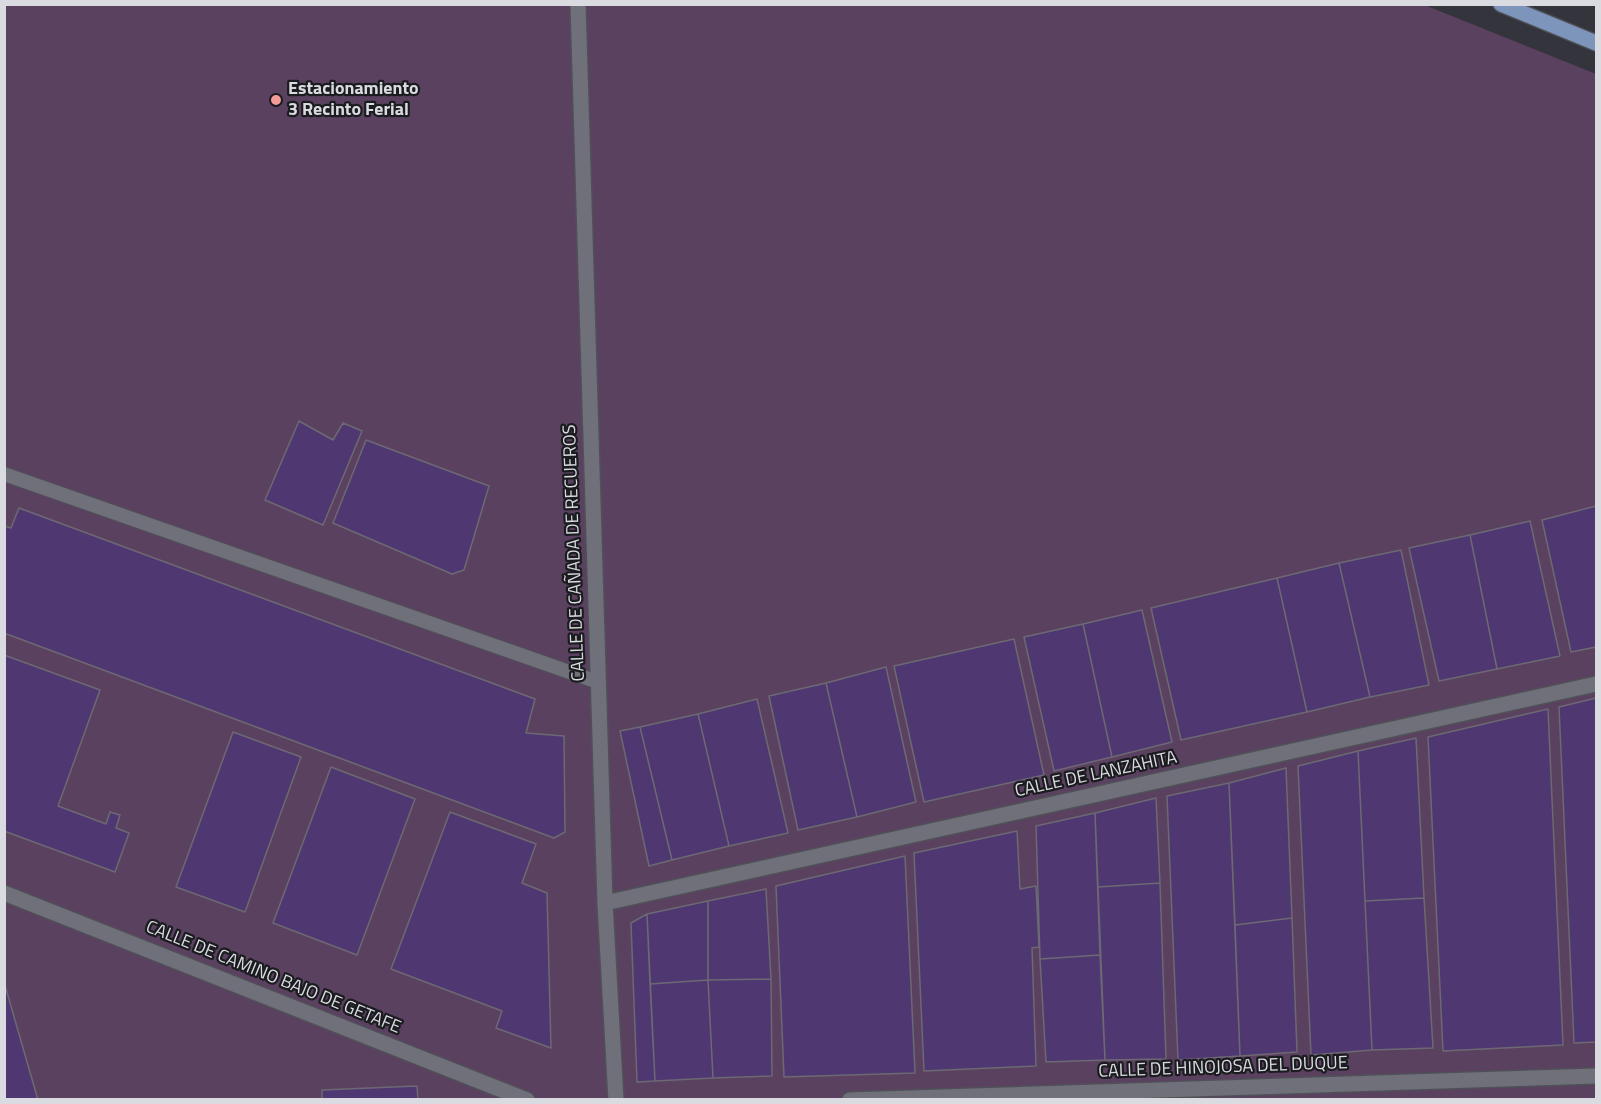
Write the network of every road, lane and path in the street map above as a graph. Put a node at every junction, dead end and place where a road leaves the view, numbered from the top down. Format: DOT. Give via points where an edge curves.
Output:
graph roads {
  1 [pos="578,4"];
  2 [pos="1501,4"];
  3 [pos="1596,43"];
  4 [pos="4,474"];
  5 [pos="598,682"];
  6 [pos="1596,684"];
  7 [pos="4,893"];
  8 [pos="605,903"];
  9 [pos="1596,1076"];
  10 [pos="527,1100"];
  11 [pos="615,1100"];
  12 [pos="850,1100"];
  1 -- 5 [label="street, CALLE DE CAÑADA DE RECUEROS"];
  2 -- 3 [label="main road"];
  4 -- 5 [label="lane"];
  5 -- 8 [label="street, CALLE DE CAÑADA DE RECUEROS"];
  6 -- 8 [label="street, CALLE DE LANZAHITA"];
  7 -- 10 [label="street, CALLE DE CAMINO BAJO DE GETAFE"];
  8 -- 11 [label="street, CALLE DE CAÑADA DE RECUEROS"];
  9 -- 12 [label="street, CALLE DE HINOJOSA DEL DUQUE"];
}
